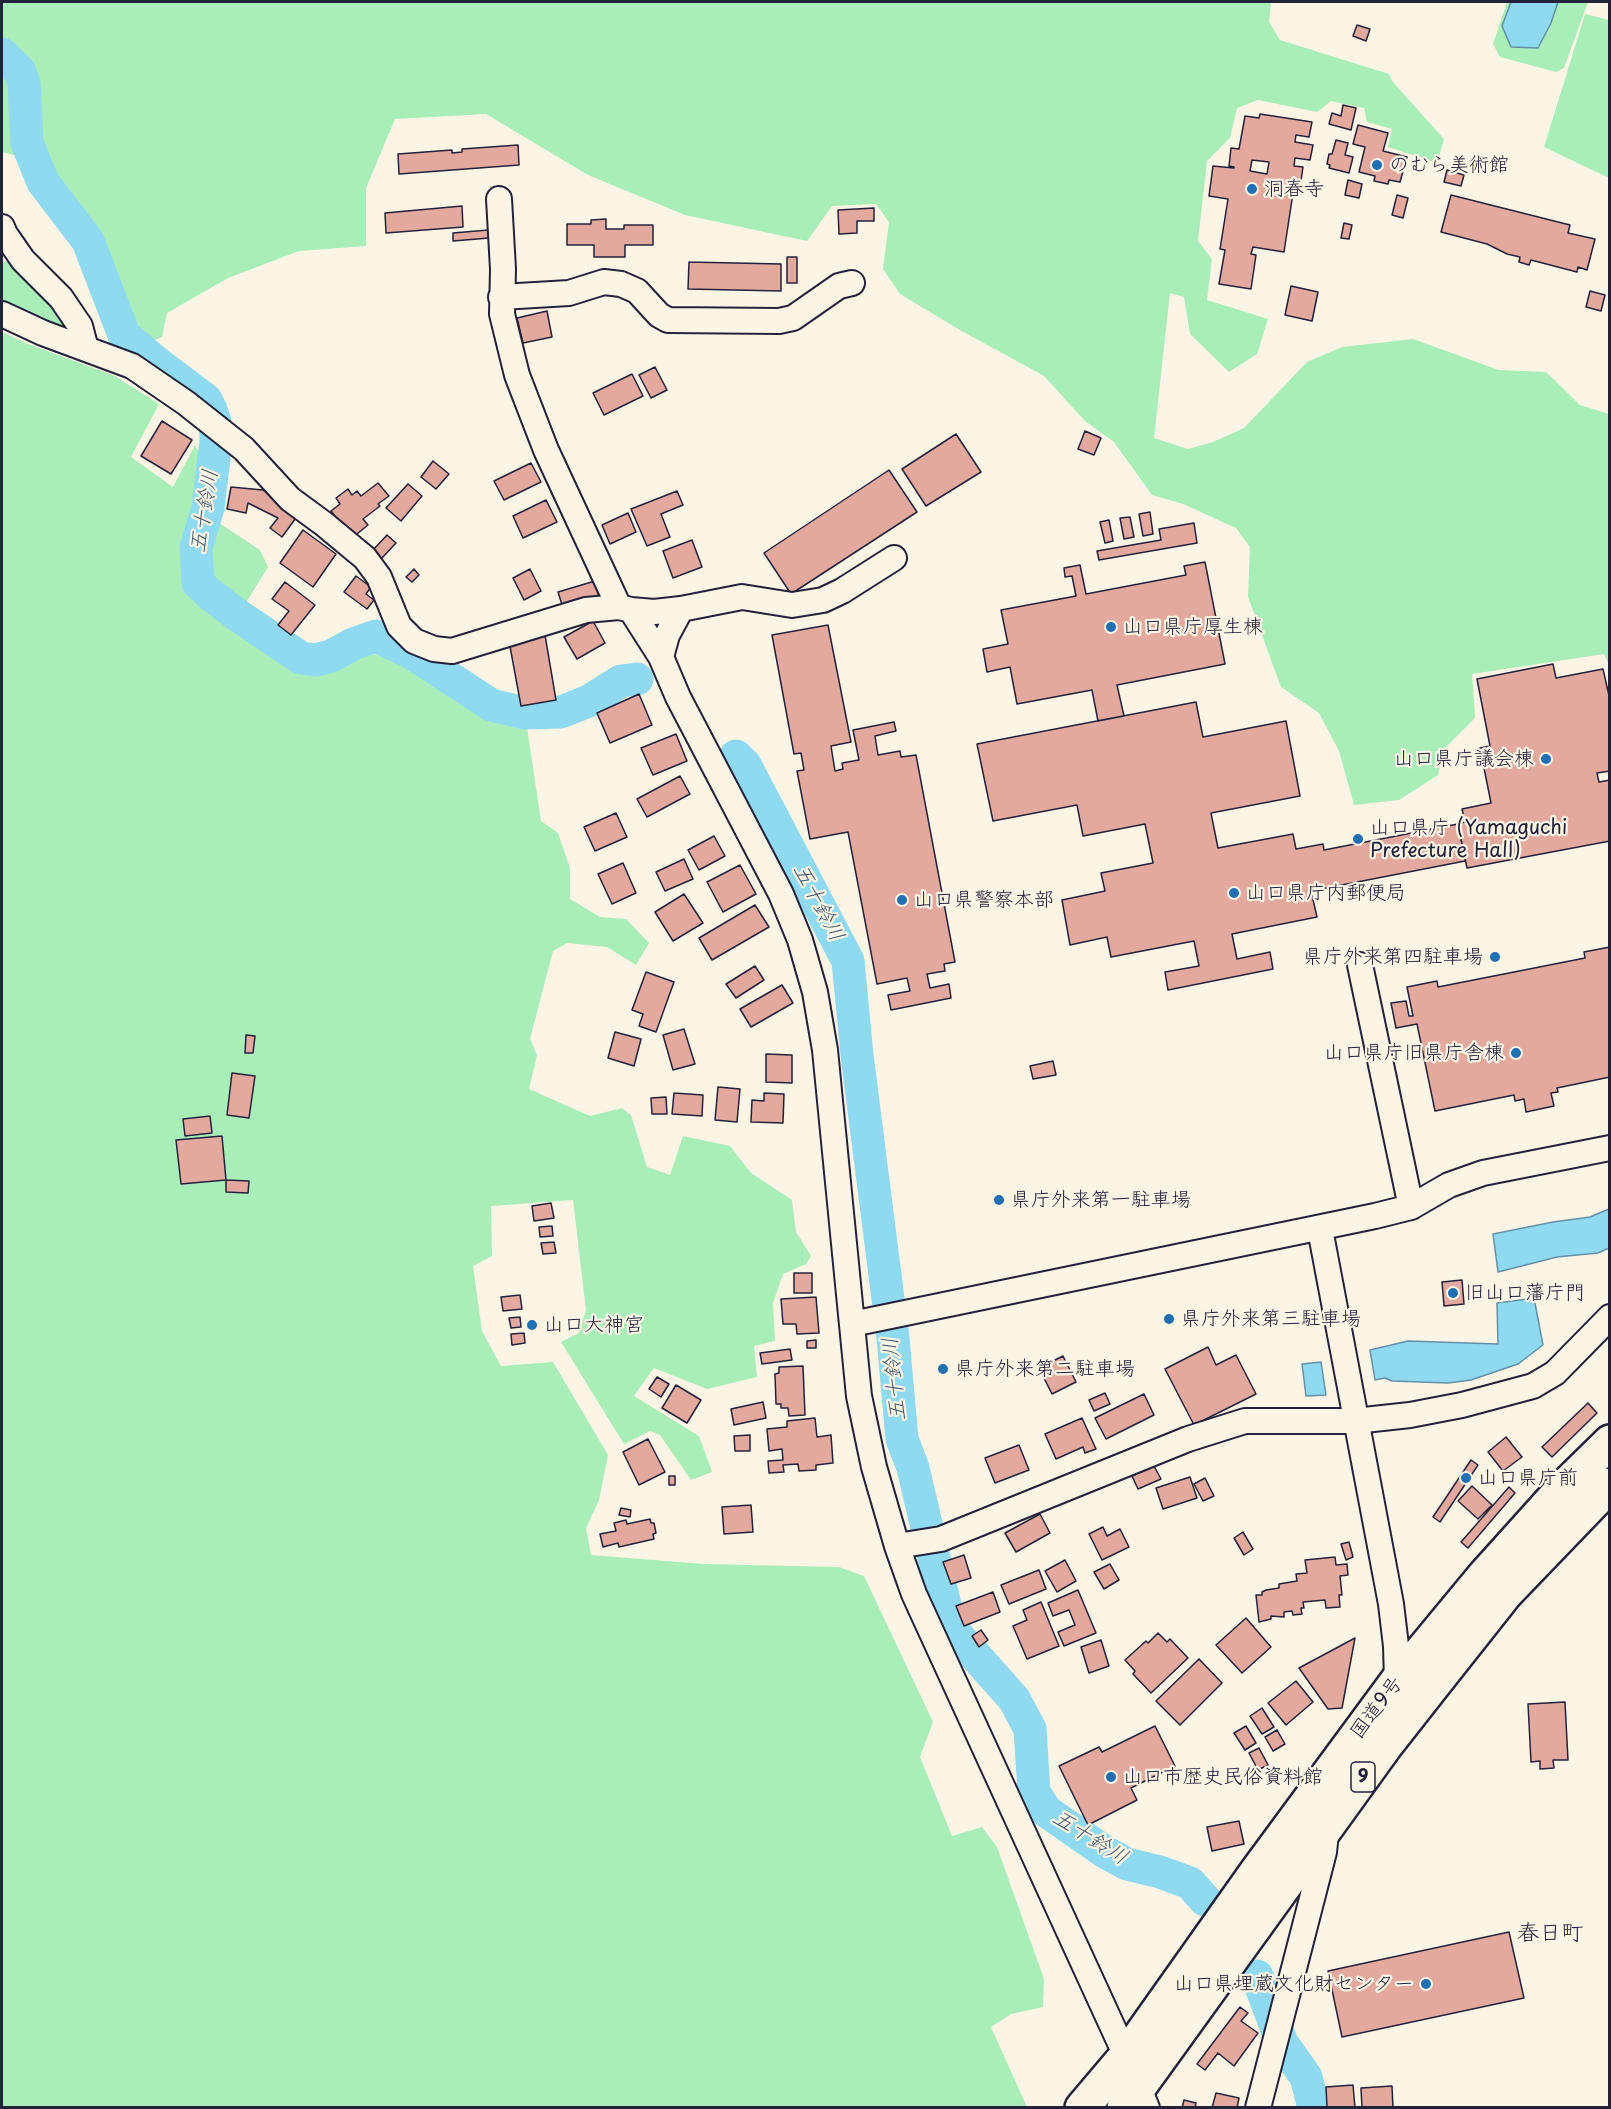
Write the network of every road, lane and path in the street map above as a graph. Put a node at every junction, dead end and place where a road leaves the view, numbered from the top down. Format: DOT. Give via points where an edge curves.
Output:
graph roads {
  1 [pos="499,199"];
  2 [pos="2,227"];
  3 [pos="852,283"];
  4 [pos="501,297"];
  5 [pos="2,314"];
  6 [pos="86,349"];
  7 [pos="894,558"];
  8 [pos="625,608"];
  9 [pos="681,609"];
  10 [pos="661,657"];
  11 [pos="1360,965"];
  12 [pos="1610,1148"];
  13 [pos="1411,1208"];
  14 [pos="1320,1228"];
  15 [pos="1610,1317"];
  16 [pos="852,1324"];
  17 [pos="1355,1420"];
  18 [pos="1610,1442"];
  19 [pos="1610,1485"];
  20 [pos="905,1545"];
  21 [pos="1397,1681"];
  22 [pos="1327,1828"];
  23 [pos="1126,2056"];
  24 [pos="1136,2101"];
  25 [pos="1082,2108"];
  26 [pos="1258,2108"];
  1 -- 4 [label="street"];
  2 -- 6 [label="street" via="23,260 61,297 80,326"];
  3 -- 4 [label="street" via="838,286 793,318 779,321 668,320 637,291 604,282 569,293"];
  4 -- 8 [label="street" via="517,375 546,450"];
  5 -- 6 [label="street"];
  6 -- 8 [label="street" via="132,366 244,449 290,499 364,558 379,577 399,626 414,641 452,651 586,610"];
  7 -- 9 [label="street" via="823,600 792,605 742,597"];
  8 -- 9 [label="street" via="654,612"];
  8 -- 10 [label="street"];
  9 -- 10 [label="street"];
  10 -- 16 [label="street" via="781,894 815,992 825,1050"];
  11 -- 13 [label="street"];
  12 -- 13 [label="street" via="1482,1173 1449,1185"];
  13 -- 14 [label="street"];
  14 -- 16 [label="street"];
  14 -- 17 [label="street"];
  15 -- 17 [label="street" via="1555,1373 1533,1386 1410,1415"];
  16 -- 20 [label="street" via="859,1395 874,1467"];
  17 -- 20 [label="street" via="1245,1421 1188,1439 941,1539"];
  17 -- 21 [label="street" via="1391,1604"];
  18 -- 21 [label="highway, 国道9号 / 9" via="1483,1577"];
  19 -- 22 [label="highway, 国道9号 / 9" via="1506,1593 1386,1745"];
  20 -- 23 [label="street" via="914,1594"];
  21 -- 23 [label="highway, 国道9号 / 9"];
  22 -- 24 [label="highway, 国道9号 / 9"];
  22 -- 26 [label="street"];
  23 -- 24 [label="street"];
  23 -- 25 [label="highway, 国道9号 / 9"];
}
